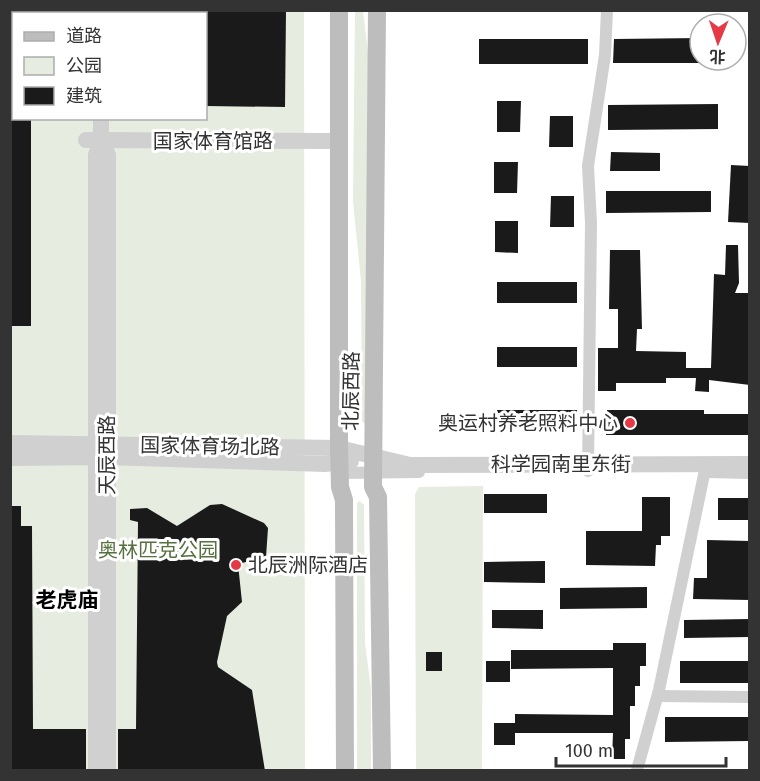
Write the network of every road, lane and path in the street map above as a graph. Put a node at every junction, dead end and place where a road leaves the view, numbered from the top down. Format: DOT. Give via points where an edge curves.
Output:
graph roads {
  1 [pos="339,10"];
  2 [pos="377,10"];
  3 [pos="607,10"];
  4 [pos="100,120"];
  5 [pos="94,140"];
  6 [pos="339,141"];
  7 [pos="10,443"];
  8 [pos="101,450"];
  9 [pos="10,458"];
  10 [pos="750,458"];
  11 [pos="339,460"];
  12 [pos="588,464"];
  13 [pos="750,464"];
  14 [pos="373,465"];
  15 [pos="706,465"];
  16 [pos="10,467"];
  17 [pos="750,473"];
  18 [pos="658,696"];
  19 [pos="750,697"];
  20 [pos="96,771"];
  21 [pos="108,771"];
  22 [pos="345,771"];
  23 [pos="382,771"];
  24 [pos="637,771"];
  1 -- 6 [label="main road, 北辰西路"];
  2 -- 14 [label="main road, 北辰西路"];
  3 -- 12 [label="street" via="605,56 588,166"];
  4 -- 5 [label="street, 天辰西路"];
  5 -- 6 [label="street, 国家体育馆路"];
  5 -- 8 [label="street, 天辰西路" via="108,155"];
  6 -- 11 [label="main road, 北辰西路"];
  7 -- 8 [label="street, 国家体育场北路"];
  8 -- 9 [label="street, 国家体育场北路"];
  8 -- 11 [label="street, 国家体育场北路"];
  8 -- 16 [label="street, 国家体育场北路" via="86,467"];
  8 -- 20 [label="street, 天辰西路"];
  8 -- 21 [label="street, 天辰西路"];
  10 -- 15 [label="street"];
  11 -- 14 [label="street, 国家体育场北路"];
  11 -- 22 [label="main road, 北辰西路" via="344,500"];
  12 -- 14 [label="street, 科学园南里东街"];
  12 -- 15 [label="street, 科学园南里东街"];
  13 -- 15 [label="street, 科学园南里东街"];
  14 -- 23 [label="main road, 北辰西路" via="373,487 378,497"];
  15 -- 17 [label="street"];
  15 -- 18 [label="street"];
  18 -- 19 [label="street"];
  18 -- 24 [label="street"];
}
